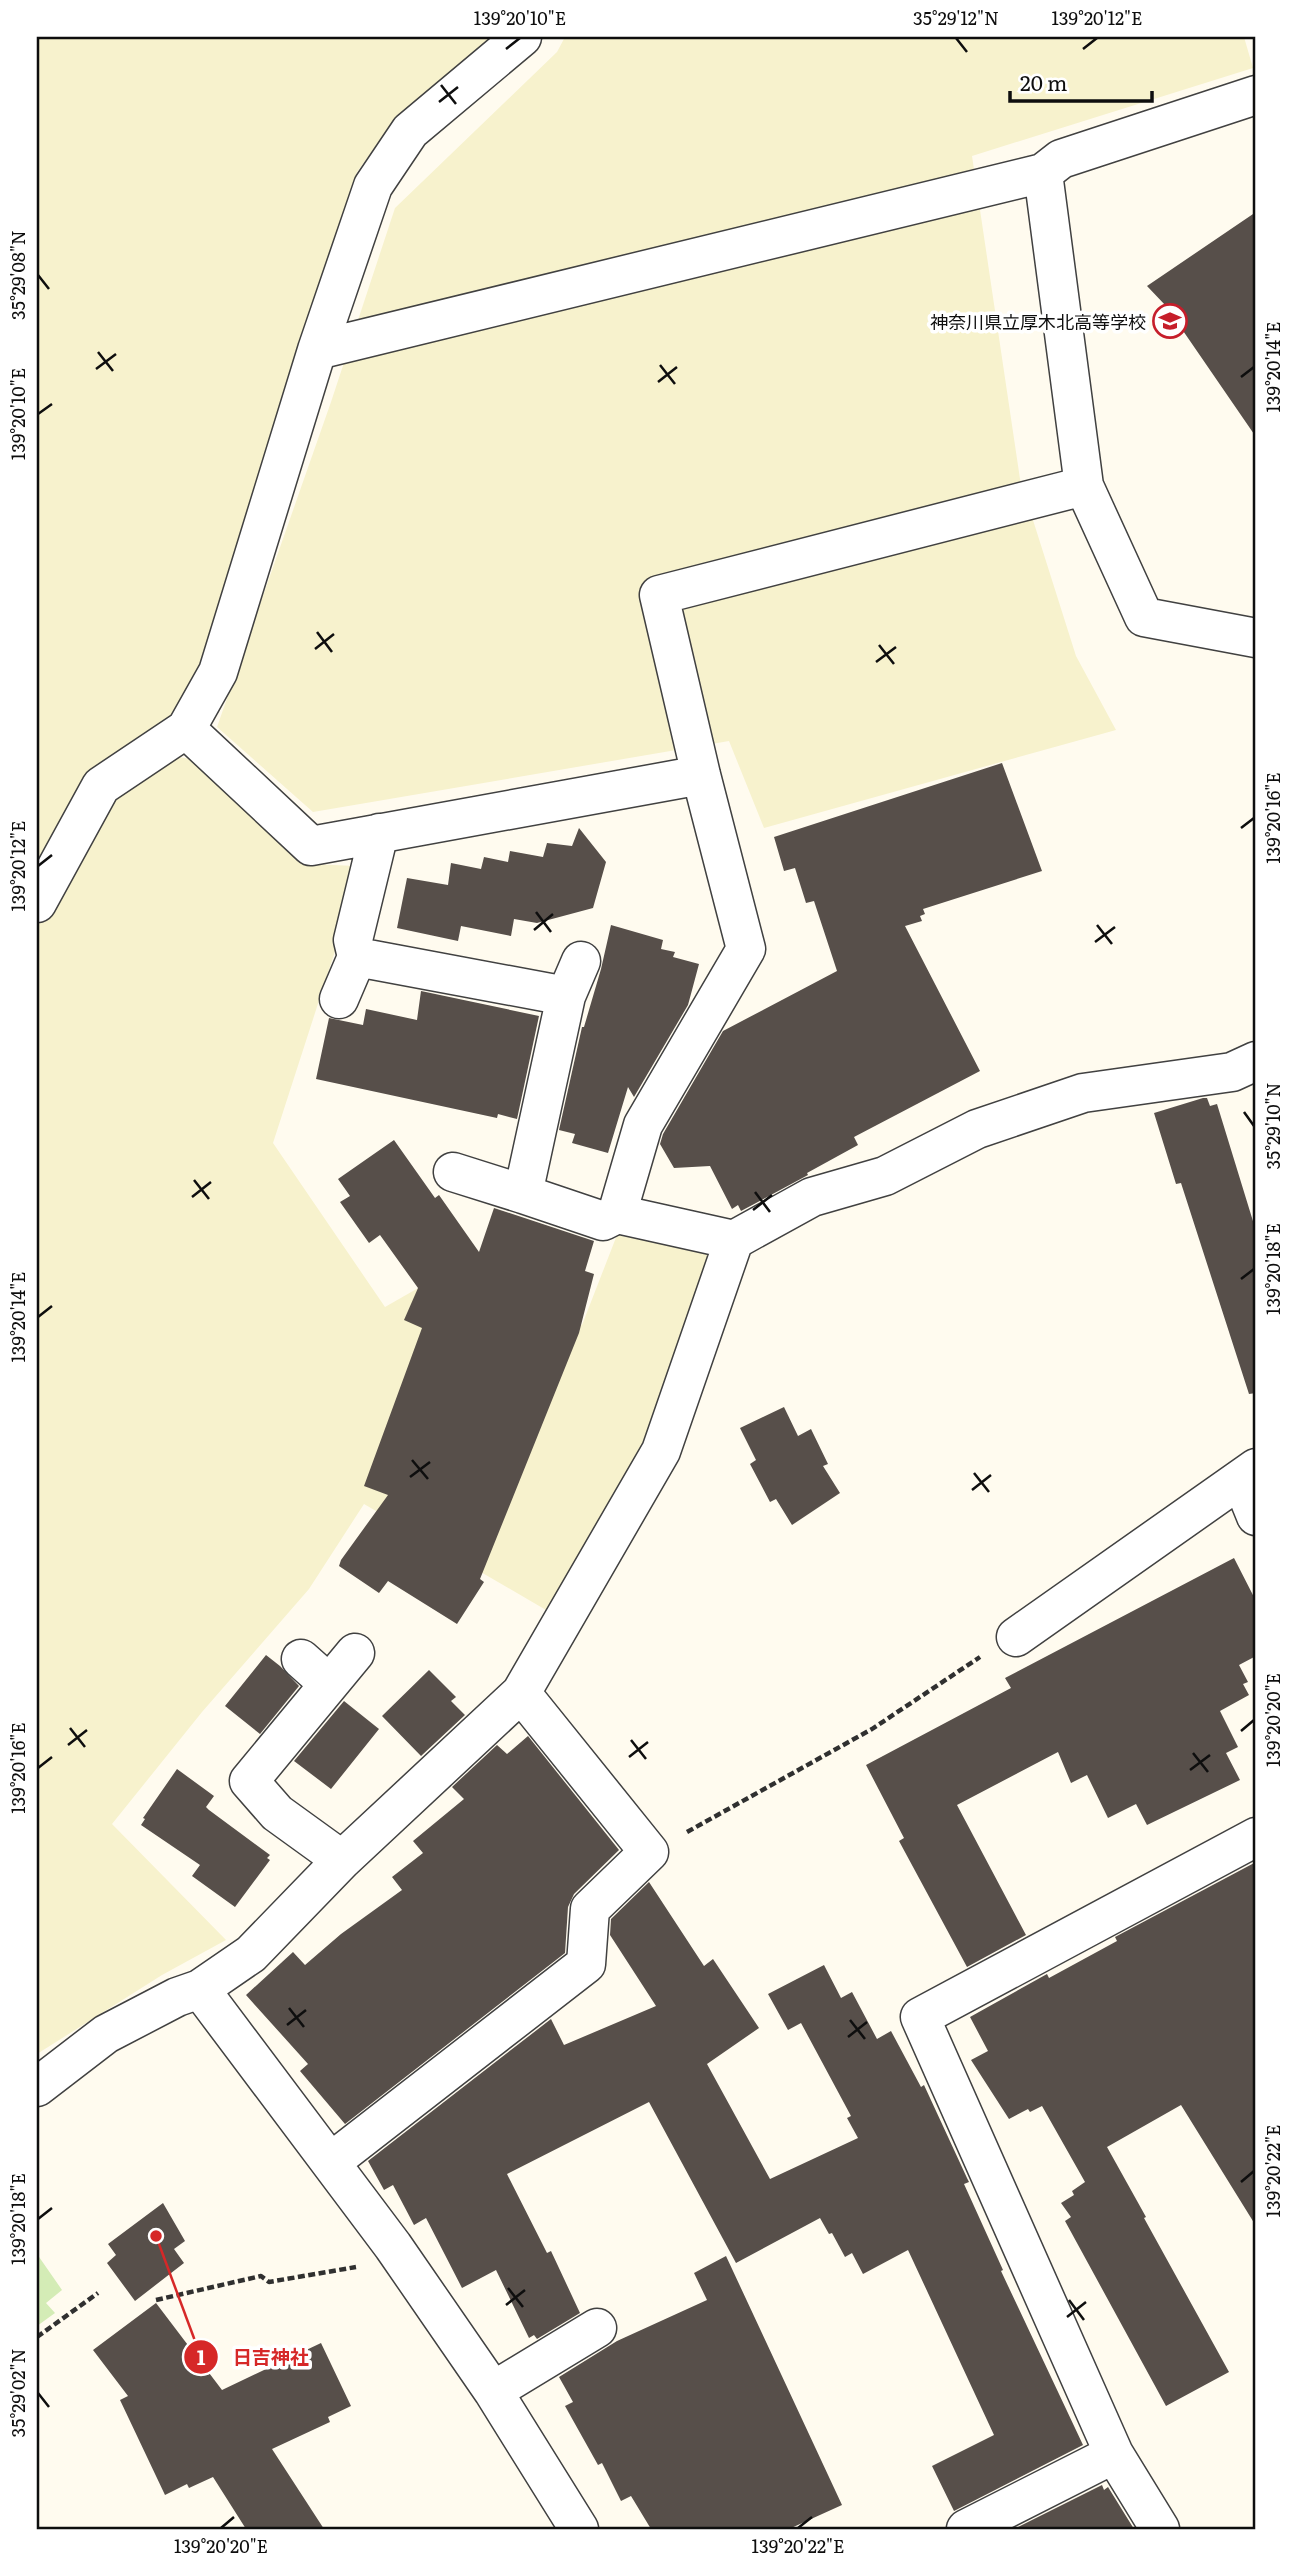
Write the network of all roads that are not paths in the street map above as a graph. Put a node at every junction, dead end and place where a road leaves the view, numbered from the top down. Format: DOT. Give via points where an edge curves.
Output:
graph roads {
  1 [pos="522,37"];
  2 [pos="1256,95"];
  3 [pos="1043,173"];
  4 [pos="317,350"];
  5 [pos="1084,486"];
  6 [pos="1256,638"];
  7 [pos="186,729"];
  8 [pos="701,775"];
  9 [pos="379,833"];
  10 [pos="37,904"];
  11 [pos="357,957"];
  12 [pos="581,961"];
  13 [pos="566,996"];
  14 [pos="339,999"];
  15 [pos="1256,1061"];
  16 [pos="453,1172"];
  17 [pos="523,1194"];
  18 [pos="617,1214"];
  19 [pos="734,1240"];
  20 [pos="1249,1474"];
  21 [pos="1256,1516"];
  22 [pos="1016,1637"];
  23 [pos="355,1653"];
  24 [pos="301,1659"];
  25 [pos="329,1684"];
  26 [pos="521,1693"];
  27 [pos="1256,1837"];
  28 [pos="342,1860"];
  29 [pos="200,1989"];
  30 [pos="37,2087"];
  31 [pos="331,2162"];
  32 [pos="597,2328"];
  33 [pos="494,2391"];
  34 [pos="1114,2454"];
  35 [pos="579,2529"];
  36 [pos="966,2529"];
  37 [pos="1160,2529"];
  1 -- 4 [label="street" via="410,131 380,175"];
  2 -- 3 [label="street" via="1061,159"];
  3 -- 4 [label="street"];
  3 -- 5 [label="street"];
  4 -- 7 [label="street" via="218,672"];
  5 -- 6 [label="street" via="1144,617"];
  5 -- 8 [label="street" via="659,595"];
  7 -- 9 [label="street" via="311,846"];
  7 -- 10 [label="street" via="101,786"];
  8 -- 9 [label="street"];
  8 -- 18 [label="street" via="746,949 643,1125"];
  9 -- 11 [label="street" via="353,940"];
  11 -- 13 [label="street"];
  11 -- 14 [label="street"];
  12 -- 13 [label="street"];
  13 -- 17 [label="street"];
  15 -- 19 [label="street" via="1232,1072 1083,1093 977,1129 885,1177 812,1197"];
  16 -- 17 [label="street"];
  17 -- 18 [label="street" via="603,1221"];
  18 -- 19 [label="street"];
  19 -- 26 [label="street" via="662,1451"];
  20 -- 21 [label="street"];
  20 -- 22 [label="street"];
  23 -- 25 [label="street"];
  24 -- 25 [label="street"];
  25 -- 28 [label="street" via="249,1781 276,1813"];
  26 -- 28 [label="street"];
  26 -- 31 [label="street" via="649,1852 590,1909 586,1964"];
  27 -- 34 [label="street" via="920,2017"];
  28 -- 29 [label="street" via="251,1954"];
  29 -- 30 [label="street" via="106,2034"];
  29 -- 31 [label="street"];
  31 -- 33 [label="street"];
  32 -- 33 [label="street"];
  33 -- 35 [label="street"];
  34 -- 36 [label="street"];
  34 -- 37 [label="street"];
}
